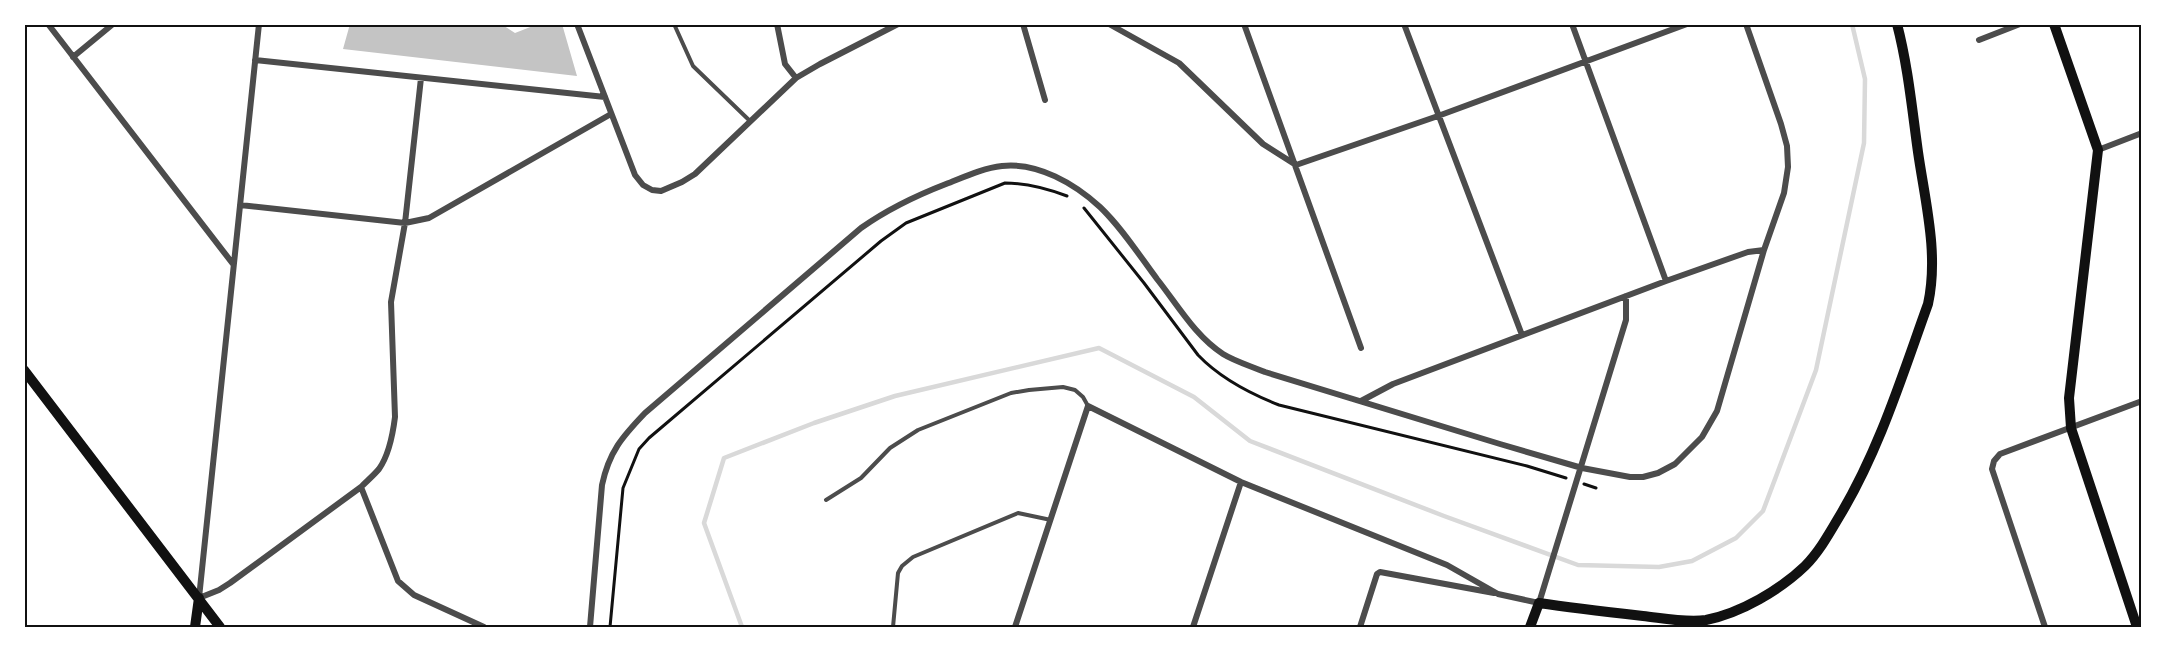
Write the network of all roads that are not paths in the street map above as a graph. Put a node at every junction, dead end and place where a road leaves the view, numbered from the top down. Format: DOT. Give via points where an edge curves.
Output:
graph roads {
  1 [pos="48,24"];
  2 [pos="113,24"];
  3 [pos="259,24"];
  4 [pos="577,24"];
  5 [pos="674,24"];
  6 [pos="777,24"];
  7 [pos="898,24"];
  8 [pos="1023,24"];
  9 [pos="1109,24"];
  10 [pos="1244,24"];
  11 [pos="1404,24"];
  12 [pos="1572,24"];
  13 [pos="1687,24"];
  14 [pos="1746,24"];
  15 [pos="1897,24"];
  16 [pos="2020,24"];
  17 [pos="2054,24"];
  18 [pos="1979,40"];
  19 [pos="73,57"];
  20 [pos="255,60"];
  21 [pos="1586,61"];
  22 [pos="421,78"];
  23 [pos="796,78"];
  24 [pos="605,97"];
  25 [pos="1045,100"];
  26 [pos="611,114"];
  27 [pos="1438,116"];
  28 [pos="750,121"];
  29 [pos="2142,133"];
  30 [pos="2098,150"];
  31 [pos="1296,165"];
  32 [pos="240,205"];
  33 [pos="405,223"];
  34 [pos="1764,250"];
  35 [pos="233,264"];
  36 [pos="1666,281"];
  37 [pos="1626,296"];
  38 [pos="1522,335"];
  39 [pos="1361,348"];
  40 [pos="24,370"];
  41 [pos="1361,401"];
  42 [pos="2142,401"];
  43 [pos="1088,406"];
  44 [pos="2071,428"];
  45 [pos="1582,468"];
  46 [pos="1240,482"];
  47 [pos="361,487"];
  48 [pos="826,500"];
  49 [pos="1051,520"];
  50 [pos="1498,594"];
  51 [pos="199,598"];
  52 [pos="1539,603"];
  53 [pos="1703,624"];
  54 [pos="195,627"];
  55 [pos="220,627"];
  56 [pos="484,627"];
  57 [pos="590,627"];
  58 [pos="893,627"];
  59 [pos="1016,627"];
  60 [pos="1193,627"];
  61 [pos="1360,627"];
  62 [pos="1530,627"];
  63 [pos="2045,627"];
  64 [pos="2137,627"];
  1 -- 19 [label="street"];
  2 -- 19 [label="street"];
  3 -- 20 [label="street"];
  4 -- 24 [label="street"];
  5 -- 28 [label="lane" via="693,66"];
  6 -- 23 [label="street" via="785,64"];
  7 -- 23 [label="street"];
  8 -- 25 [label="street"];
  9 -- 31 [label="street" via="1179,63 1263,144"];
  10 -- 31 [label="street"];
  11 -- 27 [label="street"];
  12 -- 21 [label="street"];
  13 -- 21 [label="street"];
  14 -- 34 [label="street" via="1781,124 1788,167 1784,194"];
  15 -- 53 [label="main road" via="1930,231 1933,271 1929,304 1872,456 1820,548 1780,586"];
  16 -- 18 [label="street"];
  17 -- 30 [label="main road"];
  19 -- 35 [label="street"];
  20 -- 22 [label="street"];
  20 -- 32 [label="street"];
  21 -- 27 [label="street"];
  21 -- 36 [label="street"];
  22 -- 24 [label="street"];
  22 -- 33 [label="street"];
  23 -- 28 [label="street"];
  24 -- 26 [label="street"];
  26 -- 28 [label="street" via="635,175 652,190 661,190 695,174"];
  26 -- 33 [label="street" via="429,218"];
  27 -- 31 [label="street"];
  27 -- 38 [label="street"];
  29 -- 30 [label="street"];
  30 -- 44 [label="main road" via="2069,398"];
  31 -- 39 [label="street"];
  32 -- 33 [label="street"];
  32 -- 35 [label="street"];
  33 -- 47 [label="street" via="391,302 393,431 379,469"];
  34 -- 36 [label="street"];
  34 -- 45 [label="street" via="1718,411 1702,437 1675,464 1643,477"];
  35 -- 51 [label="street"];
  36 -- 37 [label="street"];
  37 -- 38 [label="street"];
  37 -- 45 [label="street" via="1626,320"];
  38 -- 41 [label="street" via="1393,384"];
  40 -- 51 [label="main road"];
  41 -- 45 [label="street"];
  41 -- 57 [label="street" via="1265,372 1222,353 1196,330 1102,208 1070,184 1023,167 1003,166 976,173 890,208 861,228 625,434 609,458 602,485"];
  42 -- 44 [label="street"];
  43 -- 46 [label="street"];
  43 -- 48 [label="lane" via="1075,390 1063,387 1011,393 918,430 890,448 861,478"];
  43 -- 49 [label="street"];
  44 -- 63 [label="street" via="2000,454 1992,469"];
  44 -- 64 [label="main road"];
  45 -- 52 [label="street"];
  46 -- 50 [label="street" via="1447,565"];
  46 -- 60 [label="street"];
  47 -- 51 [label="street" via="230,583"];
  47 -- 56 [label="street" via="398,580 414,595"];
  49 -- 58 [label="lane" via="1018,513 913,557 898,573"];
  49 -- 59 [label="street"];
  50 -- 52 [label="street"];
  50 -- 61 [label="street" via="1380,572"];
  51 -- 54 [label="main road"];
  51 -- 55 [label="main road"];
  52 -- 53 [label="main road"];
  52 -- 62 [label="main road"];
}
